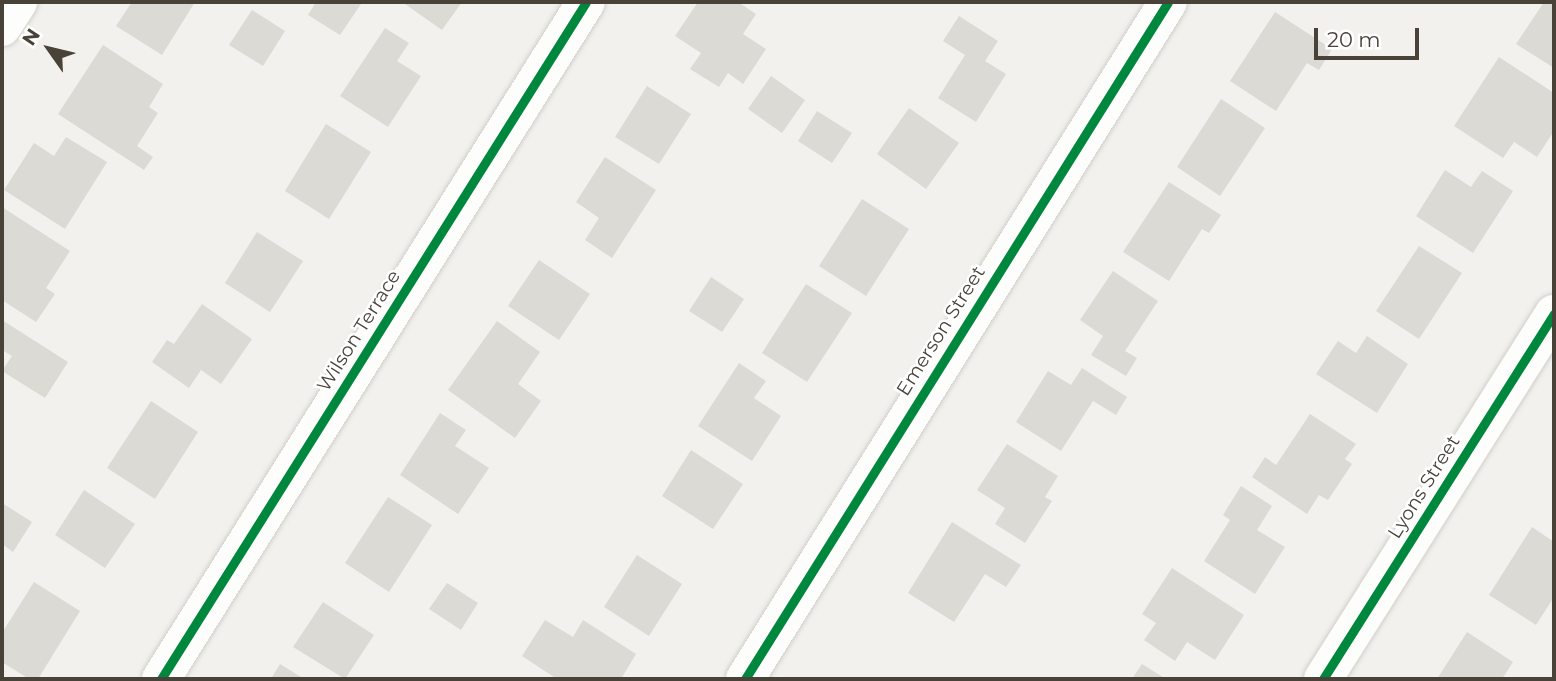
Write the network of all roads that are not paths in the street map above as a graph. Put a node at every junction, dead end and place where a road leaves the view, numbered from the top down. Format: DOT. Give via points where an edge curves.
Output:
graph roads {
  1 [pos="18,2"];
  2 [pos="586,2"];
  3 [pos="1168,2"];
  4 [pos="2,27"];
  5 [pos="1554,314"];
  6 [pos="160,679"];
  7 [pos="745,679"];
  8 [pos="1323,679"];
  1 -- 4 [label="street"];
  2 -- 6 [label="street, Wilson Terrace"];
  3 -- 7 [label="street, Emerson Street"];
  5 -- 8 [label="street, Lyons Street"];
}
